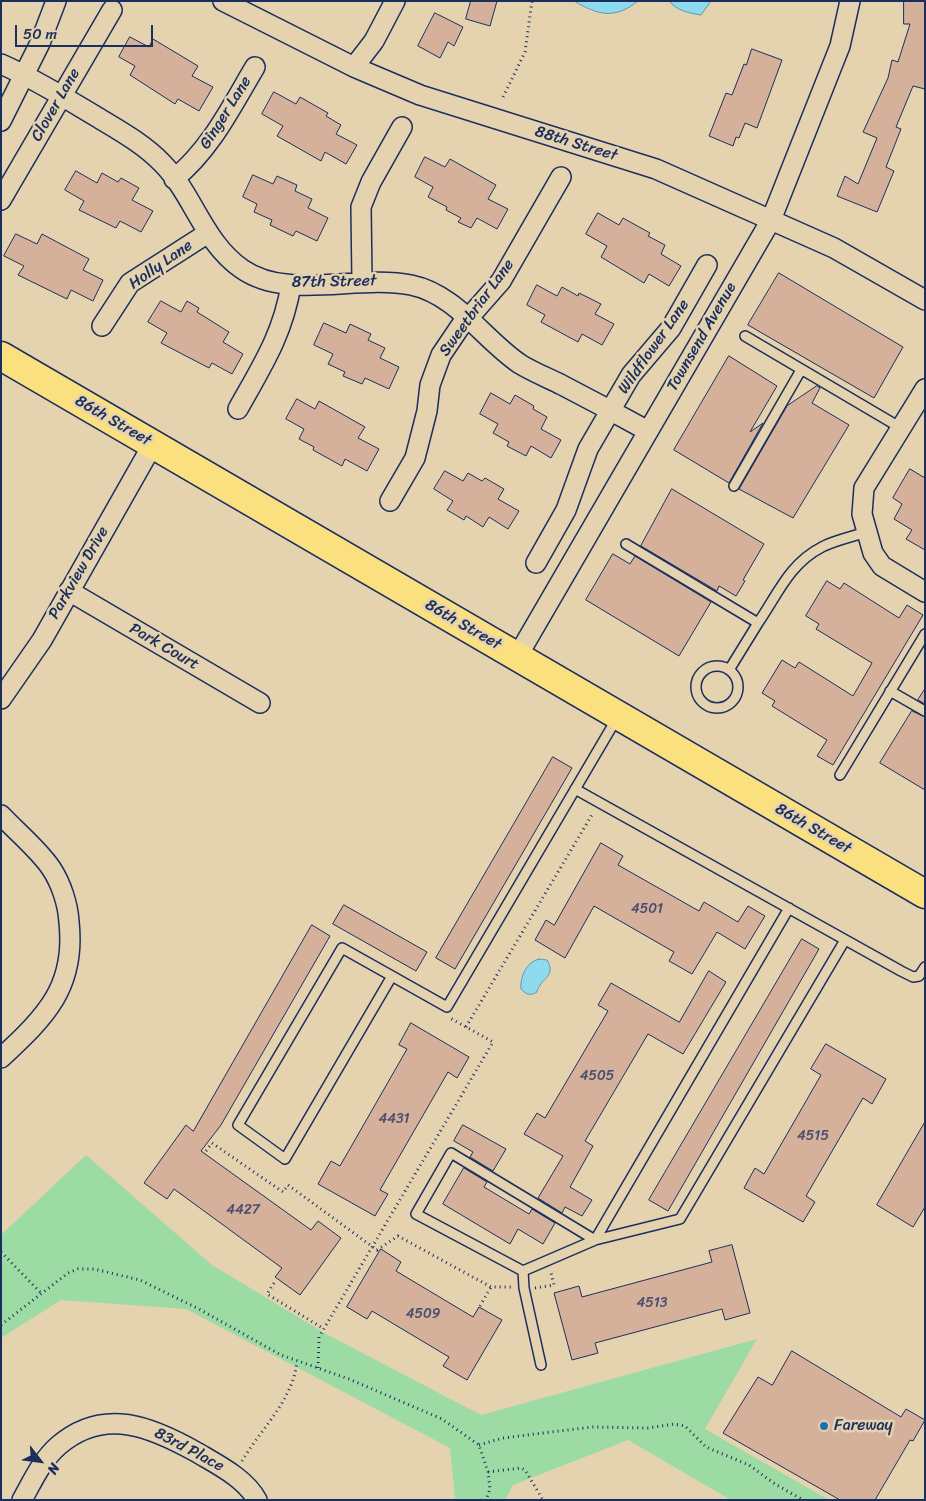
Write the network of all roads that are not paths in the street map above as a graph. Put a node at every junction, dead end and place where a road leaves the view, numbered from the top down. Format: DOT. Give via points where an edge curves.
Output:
graph roads {
  1 [pos="56,1"];
  2 [pos="223,1"];
  3 [pos="395,1"];
  4 [pos="850,1"];
  5 [pos="112,10"];
  6 [pos="1,64"];
  7 [pos="254,67"];
  8 [pos="354,68"];
  9 [pos="25,75"];
  10 [pos="62,96"];
  11 [pos="1,121"];
  12 [pos="402,127"];
  13 [pos="561,177"];
  14 [pos="174,179"];
  15 [pos="1,200"];
  16 [pos="771,220"];
  17 [pos="208,233"];
  18 [pos="707,265"];
  19 [pos="362,281"];
  20 [pos="291,285"];
  21 [pos="925,300"];
  22 [pos="466,318"];
  23 [pos="102,326"];
  24 [pos="745,336"];
  25 [pos="1,356"];
  26 [pos="801,370"];
  27 [pos="925,389"];
  28 [pos="238,409"];
  29 [pos="610,411"];
  30 [pos="901,428"];
  31 [pos="648,430"];
  32 [pos="153,444"];
  33 [pos="734,486"];
  34 [pos="390,501"];
  35 [pos="866,532"];
  36 [pos="626,544"];
  37 [pos="536,563"];
  38 [pos="69,591"];
  39 [pos="925,592"];
  40 [pos="758,623"];
  41 [pos="925,634"];
  42 [pos="517,656"];
  43 [pos="729,670"];
  44 [pos="890,691"];
  45 [pos="1,700"];
  46 [pos="260,704"];
  47 [pos="925,712"];
  48 [pos="618,715"];
  49 [pos="840,775"];
  50 [pos="575,789"];
  51 [pos="1,815"];
  52 [pos="925,894"];
  53 [pos="788,908"];
  54 [pos="845,940"];
  55 [pos="925,966"];
  56 [pos="392,976"];
  57 [pos="1,1058"];
  58 [pos="595,1240"];
  59 [pos="523,1271"];
  60 [pos="541,1366"];
  61 [pos="22,1500"];
  62 [pos="257,1500"];
  1 -- 9 [label="street"];
  2 -- 8 [label="street, 88th Street"];
  3 -- 8 [label="street" via="374,41"];
  4 -- 16 [label="street, Townsend Avenue" via="840,46"];
  5 -- 10 [label="street, Clover Lane"];
  6 -- 9 [label="street, 87th Street"];
  7 -- 14 [label="street, Ginger Lane" via="211,142"];
  8 -- 16 [label="street, 88th Street" via="420,95 656,169"];
  9 -- 10 [label="street, 87th Street"];
  9 -- 11 [label="street"];
  10 -- 14 [label="street, 87th Street" via="138,142 164,165"];
  10 -- 15 [label="street, Clover Lane"];
  12 -- 19 [label="street" via="371,182 361,207"];
  13 -- 22 [label="street, Sweetbriar Lane" via="502,281"];
  14 -- 17 [label="street, 87th Street"];
  16 -- 21 [label="street, 88th Street" via="834,248"];
  16 -- 31 [label="street, Townsend Avenue"];
  17 -- 20 [label="street, 87th Street" via="243,270 273,282"];
  17 -- 23 [label="street, Holly Lane" via="130,283"];
  18 -- 29 [label="street, Wildflower Lane" via="670,328 631,376"];
  19 -- 20 [label="street, 87th Street"];
  19 -- 22 [label="street, 87th Street" via="412,285 434,294"];
  20 -- 28 [label="street" via="286,314 272,349"];
  22 -- 29 [label="street, 87th Street" via="520,364"];
  22 -- 34 [label="street, Sweetbriar Lane" via="440,355 430,384 415,458"];
  24 -- 26 [label="lane"];
  25 -- 32 [label="main road, 86th Street"];
  26 -- 30 [label="lane"];
  26 -- 33 [label="lane"];
  27 -- 30 [label="street"];
  29 -- 31 [label="street, 87th Street"];
  29 -- 37 [label="street, Wildflower Lane" via="588,449 566,510"];
  30 -- 35 [label="street" via="864,488 862,514"];
  31 -- 42 [label="street, Townsend Avenue"];
  32 -- 38 [label="street, Parkview Drive"];
  32 -- 42 [label="main road, 86th Street"];
  35 -- 39 [label="street" via="873,554 882,566"];
  35 -- 40 [label="lane" via="824,546 804,558 787,577"];
  36 -- 40 [label="lane"];
  38 -- 45 [label="street, Parkview Drive" via="42,640"];
  38 -- 46 [label="street, Park Court"];
  40 -- 43 [label="lane"];
  41 -- 44 [label="lane"];
  42 -- 48 [label="main road, 86th Street"];
  43 -- 43 [label="lane" via="713,666 699,675 696,691 705,705 722,708 736,697 737,682"];
  44 -- 47 [label="lane"];
  44 -- 49 [label="lane"];
  48 -- 50 [label="lane"];
  48 -- 52 [label="main road, 86th Street"];
  50 -- 53 [label="lane"];
  50 -- 56 [label="lane" via="447,1007"];
  51 -- 57 [label="street" via="51,868 68,908 72,944 68,969 58,995 34,1027"];
  53 -- 54 [label="lane"];
  53 -- 58 [label="lane"];
  54 -- 55 [label="lane" via="913,977 919,976"];
  54 -- 58 [label="lane" via="680,1220"];
  56 -- 56 [label="lane" via="342,948 238,1125 284,1159"];
  58 -- 59 [label="lane"];
  58 -- 59 [label="lane" via="451,1153 416,1214"];
  59 -- 60 [label="lane"];
  61 -- 62 [label="street, 83rd Place" via="57,1447 92,1428 120,1423 164,1434 234,1475"];
}
